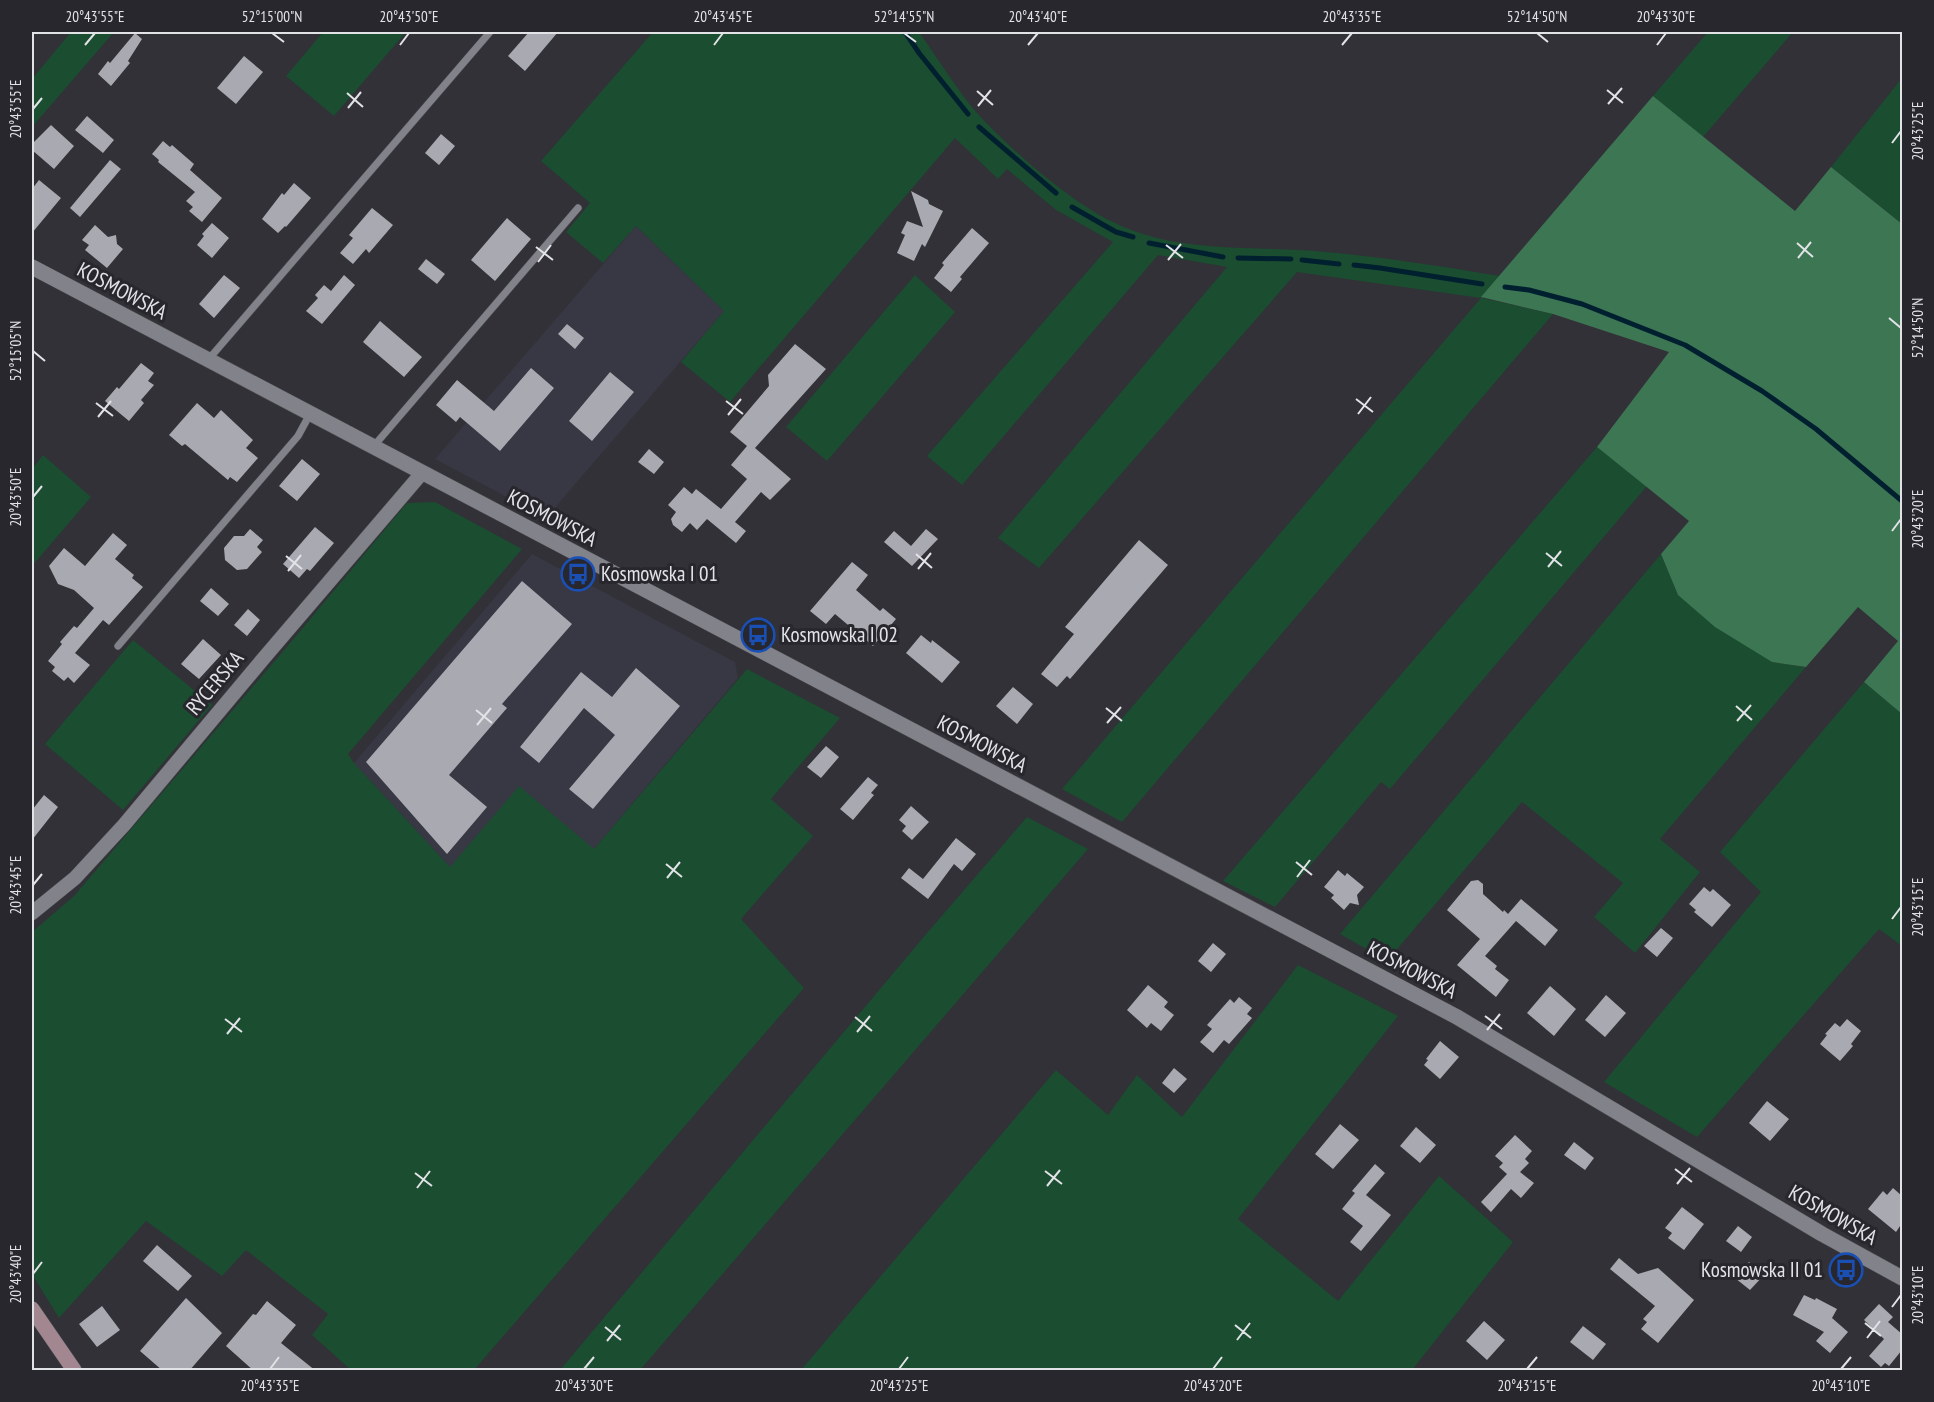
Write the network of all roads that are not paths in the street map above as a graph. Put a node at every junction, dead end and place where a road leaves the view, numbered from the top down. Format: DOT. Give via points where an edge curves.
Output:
graph roads {
  1 [pos="490,32"];
  2 [pos="578,208"];
  3 [pos="32,267"];
  4 [pos="208,360"];
  5 [pos="310,414"];
  6 [pos="373,447"];
  7 [pos="422,472"];
  8 [pos="118,646"];
  9 [pos="32,913"];
  10 [pos="1902,1278"];
  11 [pos="32,1309"];
  12 [pos="74,1371"];
  1 -- 4 [label="lane"];
  2 -- 6 [label="lane"];
  3 -- 4 [label="street, KOSMOWSKA"];
  4 -- 5 [label="street, KOSMOWSKA"];
  5 -- 6 [label="street, KOSMOWSKA"];
  5 -- 8 [label="lane" via="298,436"];
  6 -- 7 [label="street, KOSMOWSKA"];
  7 -- 9 [label="street, RYCERSKA" via="124,825 75,878"];
  7 -- 10 [label="street, KOSMOWSKA" via="1457,1017"];
  11 -- 12 [label="main road"];
}
